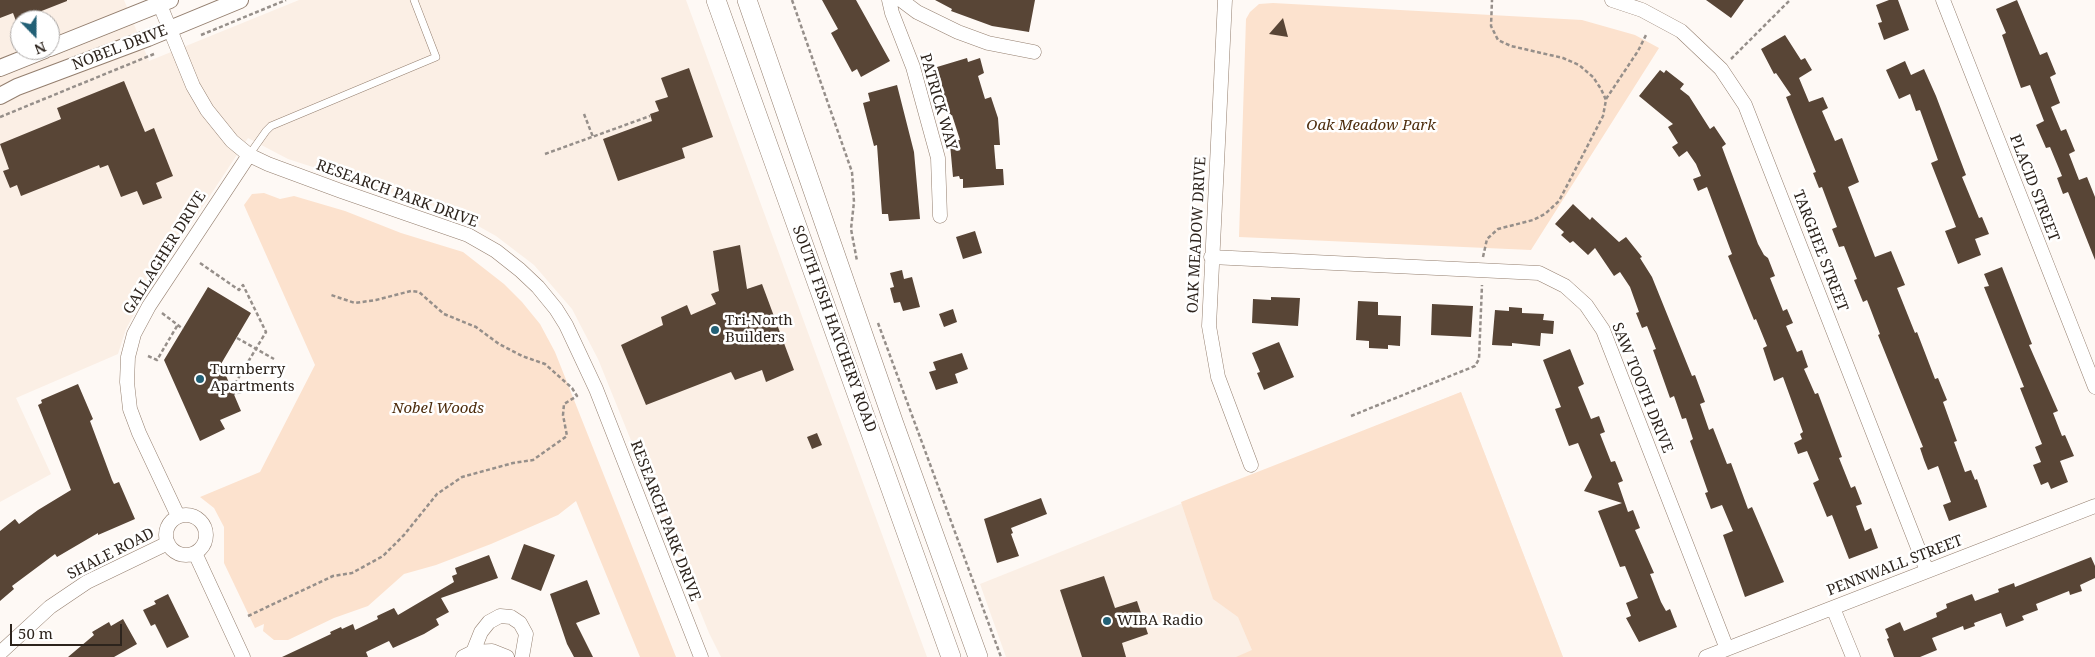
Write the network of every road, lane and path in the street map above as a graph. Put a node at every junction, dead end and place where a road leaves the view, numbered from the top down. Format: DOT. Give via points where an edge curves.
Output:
graph roads {
  1 [pos="240,0"];
  2 [pos="286,0"];
  3 [pos="414,0"];
  4 [pos="716,0"];
  5 [pos="747,0"];
  6 [pos="792,0"];
  7 [pos="890,0"];
  8 [pos="901,0"];
  9 [pos="1225,0"];
  10 [pos="1492,0"];
  11 [pos="1612,0"];
  12 [pos="1790,0"];
  13 [pos="1943,0"];
  14 [pos="163,1"];
  15 [pos="170,29"];
  16 [pos="201,35"];
  17 [pos="1646,35"];
  18 [pos="60,44"];
  19 [pos="1034,52"];
  20 [pos="154,54"];
  21 [pos="20,60"];
  22 [pos="0,68"];
  23 [pos="1721,69"];
  24 [pos="0,96"];
  25 [pos="1606,100"];
  26 [pos="584,114"];
  27 [pos="650,116"];
  28 [pos="0,117"];
  29 [pos="593,137"];
  30 [pos="545,154"];
  31 [pos="249,155"];
  32 [pos="940,216"];
  33 [pos="1211,257"];
  34 [pos="200,263"];
  35 [pos="858,270"];
  36 [pos="1482,270"];
  37 [pos="331,296"];
  38 [pos="157,310"];
  39 [pos="875,314"];
  40 [pos="178,326"];
  41 [pos="183,329"];
  42 [pos="237,338"];
  43 [pos="256,349"];
  44 [pos="148,356"];
  45 [pos="274,359"];
  46 [pos="2095,387"];
  47 [pos="234,394"];
  48 [pos="1351,416"];
  49 [pos="1251,464"];
  50 [pos="2095,506"];
  51 [pos="178,516"];
  52 [pos="168,544"];
  53 [pos="195,553"];
  54 [pos="1927,571"];
  55 [pos="1833,608"];
  56 [pos="248,616"];
  57 [pos="1727,649"];
  58 [pos="0,653"];
  59 [pos="468,654"];
  60 [pos="503,655"];
  61 [pos="243,657"];
  62 [pos="522,657"];
  63 [pos="701,657"];
  64 [pos="952,657"];
  65 [pos="978,657"];
  66 [pos="1000,657"];
  67 [pos="1706,657"];
  68 [pos="1853,657"];
  1 -- 15 [label="street, NOBEL DRIVE"];
  2 -- 16 [label="path"];
  3 -- 31 [label="lane" via="436,57 271,126"];
  4 -- 64 [label="main road, SOUTH FISH HATCHERY ROAD"];
  5 -- 65 [label="main road, SOUTH FISH HATCHERY ROAD"];
  6 -- 35 [label="path" via="852,172 854,202 851,229"];
  7 -- 32 [label="street, PATRICK WAY" via="913,67 938,158"];
  8 -- 19 [label="street" via="917,12 958,32 988,43"];
  9 -- 33 [label="street, OAK MEADOW DRIVE"];
  10 -- 25 [label="path" via="1491,26 1498,40 1579,65 1593,77"];
  11 -- 23 [label="street, TARGHEE STREET" via="1642,10 1681,31"];
  12 -- 23 [label="path"];
  13 -- 46 [label="street, PLACID STREET"];
  14 -- 15 [label="street, RESEARCH PARK DRIVE"];
  14 -- 18 [label="street, NOBEL DRIVE"];
  15 -- 24 [label="street, NOBEL DRIVE"];
  15 -- 31 [label="street, RESEARCH PARK DRIVE" via="207,110 232,141"];
  17 -- 25 [label="path"];
  20 -- 28 [label="path"];
  21 -- 22 [label="street"];
  23 -- 54 [label="street, TARGHEE STREET" via="1746,106"];
  25 -- 36 [label="path" via="1603,116 1559,201 1545,214 1498,229 1486,239"];
  26 -- 29 [label="path"];
  27 -- 29 [label="path"];
  29 -- 30 [label="path"];
  31 -- 51 [label="street, GALLAGHER DRIVE" via="149,306 134,334 128,357 130,408"];
  31 -- 63 [label="street, RESEARCH PARK DRIVE" via="468,235 496,251 538,287 566,325 596,388"];
  33 -- 36 [label="street, SAW TOOTH DRIVE"];
  33 -- 49 [label="street, OAK MEADOW DRIVE" via="1209,326 1218,377"];
  34 -- 43 [label="path" via="239,290 244,285 266,332"];
  36 -- 48 [label="path" via="1479,359 1475,366"];
  36 -- 57 [label="street, SAW TOOTH DRIVE" via="1539,274 1565,286 1586,305 1603,330"];
  37 -- 56 [label="path" via="355,303 419,292 444,314 476,327 522,356 545,364 577,396 564,404 567,436 533,460 462,477 437,494 384,556 352,573 326,579"];
  38 -- 40 [label="path"];
  39 -- 66 [label="path"];
  40 -- 41 [label="path"];
  40 -- 44 [label="path" via="157,360"];
  42 -- 43 [label="path"];
  43 -- 45 [label="path"];
  43 -- 47 [label="path" via="236,382 241,392"];
  50 -- 54 [label="street, PENNWALL STREET"];
  51 -- 52 [label="street" via="166,529"];
  51 -- 53 [label="street" via="192,515 206,529 205,543"];
  52 -- 53 [label="street" via="175,552"];
  52 -- 58 [label="street, SHALE ROAD" via="87,582 50,607"];
  53 -- 61 [label="street"];
  54 -- 55 [label="street, PENNWALL STREET"];
  55 -- 57 [label="street, PENNWALL STREET"];
  55 -- 68 [label="street"];
  57 -- 67 [label="street, PENNWALL STREET"];
  59 -- 60 [label="street" via="492,651"];
  59 -- 62 [label="street" via="488,622 500,616 511,617 520,623 526,634"];
}
